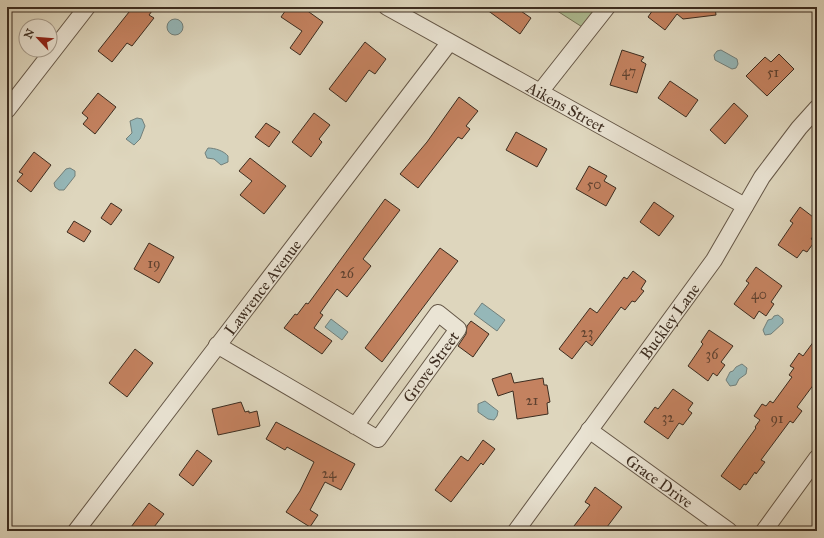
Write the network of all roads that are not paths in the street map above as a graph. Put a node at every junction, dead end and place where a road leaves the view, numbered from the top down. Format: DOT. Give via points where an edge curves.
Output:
graph roads {
  1 [pos="87,7"];
  2 [pos="387,7"];
  3 [pos="607,7"];
  4 [pos="449,43"];
  5 [pos="540,92"];
  6 [pos="817,108"];
  7 [pos="7,110"];
  8 [pos="745,206"];
  9 [pos="217,345"];
  10 [pos="354,426"];
  11 [pos="589,430"];
  12 [pos="817,458"];
  13 [pos="76,531"];
  14 [pos="516,531"];
  15 [pos="729,531"];
  16 [pos="764,531"];
  1 -- 7 [label="street"];
  2 -- 4 [label="street, Aikens Street"];
  3 -- 5 [label="street"];
  4 -- 5 [label="street, Aikens Street"];
  4 -- 9 [label="street, Lawrence Avenue"];
  5 -- 8 [label="street, Aikens Street"];
  6 -- 8 [label="street, Buckley Lane" via="762,177"];
  8 -- 11 [label="street, Buckley Lane" via="714,260"];
  9 -- 10 [label="street, Grove Street"];
  9 -- 13 [label="street, Lawrence Avenue"];
  10 -- 10 [label="street, Grove Street" via="378,439 458,329 438,313"];
  11 -- 14 [label="street, Buckley Lane"];
  11 -- 15 [label="street, Grace Drive"];
  12 -- 16 [label="street"];
}
